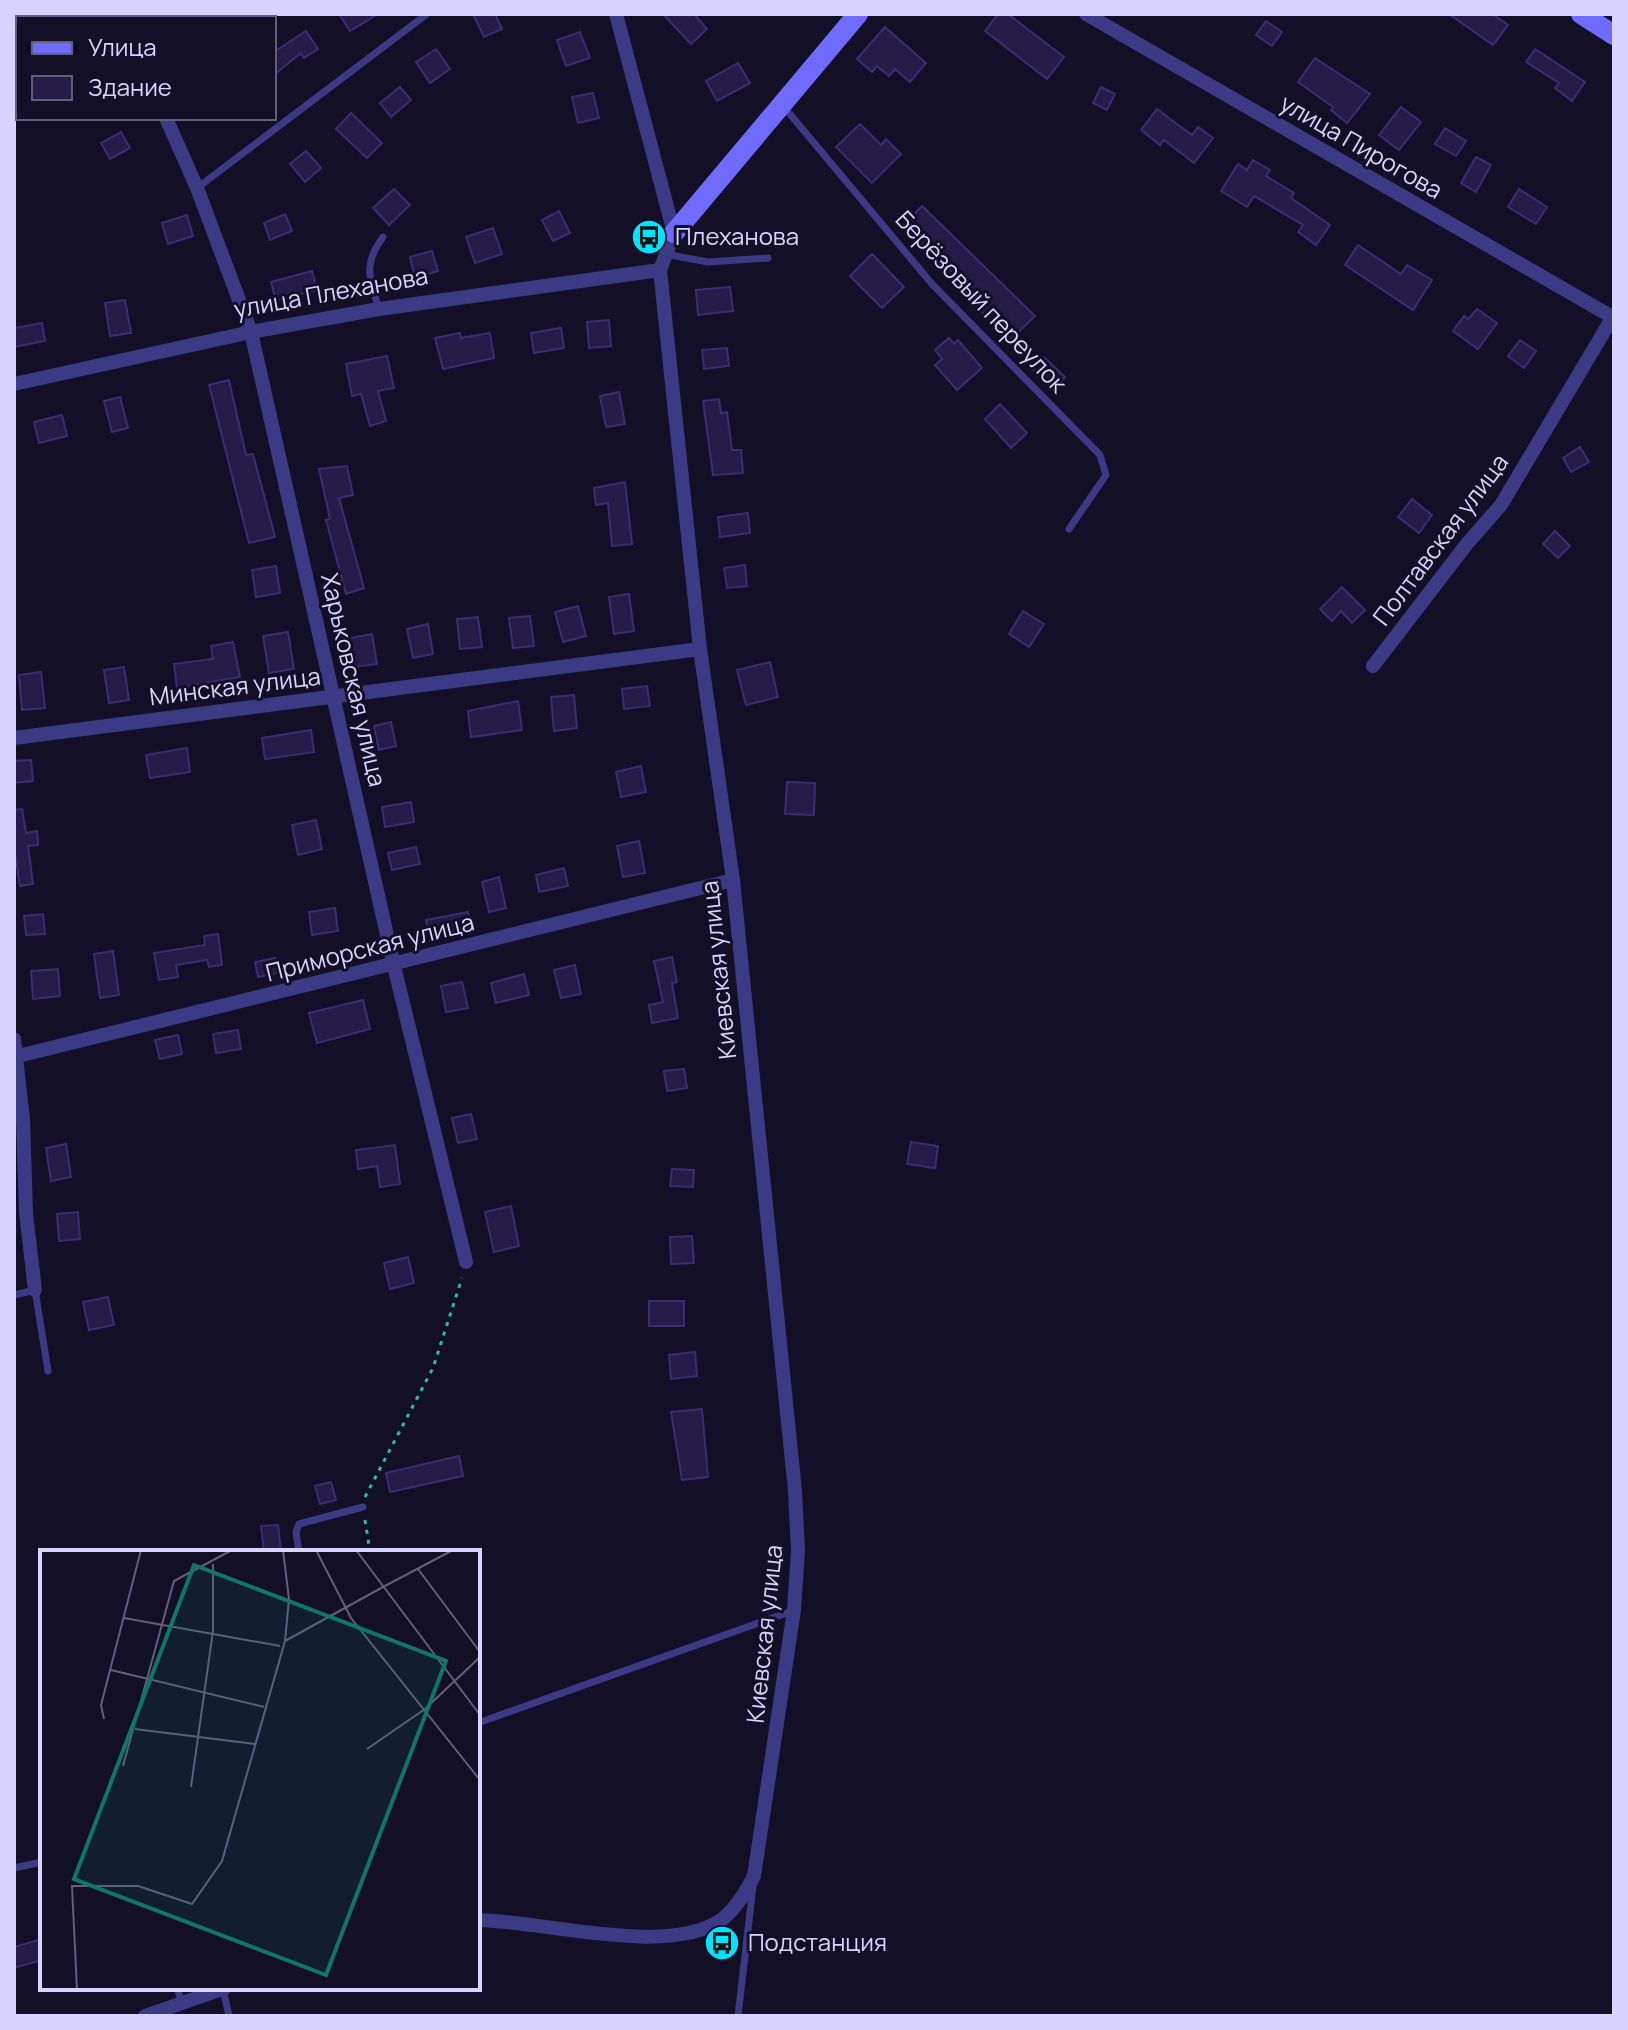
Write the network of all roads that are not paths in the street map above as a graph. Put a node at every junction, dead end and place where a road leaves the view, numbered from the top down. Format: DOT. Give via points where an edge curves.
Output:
graph roads {
  1 [pos="427,14"];
  2 [pos="616,14"];
  3 [pos="858,14"];
  4 [pos="1086,14"];
  5 [pos="1581,14"];
  6 [pos="1614,35"];
  7 [pos="782,105"];
  8 [pos="167,120"];
  9 [pos="197,188"];
  10 [pos="674,233"];
  11 [pos="383,237"];
  12 [pos="665,254"];
  13 [pos="768,258"];
  14 [pos="660,270"];
  15 [pos="379,309"];
  16 [pos="1614,317"];
  17 [pos="251,332"];
  18 [pos="14,384"];
  19 [pos="1069,529"];
  20 [pos="700,649"];
  21 [pos="1373,666"];
  22 [pos="335,696"];
  23 [pos="14,738"];
  24 [pos="733,880"];
  25 [pos="394,966"];
  26 [pos="14,1039"];
  27 [pos="18,1056"];
  28 [pos="466,1262"];
  29 [pos="35,1290"];
  30 [pos="14,1295"];
  31 [pos="48,1371"];
  32 [pos="363,1507"];
  33 [pos="299,1550"];
  34 [pos="794,1610"];
  35 [pos="480,1722"];
  36 [pos="40,1862"];
  37 [pos="14,1868"];
  38 [pos="754,1876"];
  39 [pos="480,1920"];
  40 [pos="211,1990"];
  41 [pos="224,1990"];
  42 [pos="180,1995"];
  43 [pos="145,2016"];
  44 [pos="229,2016"];
  45 [pos="738,2016"];
  1 -- 9 [label="lane"];
  2 -- 10 [label="street"];
  3 -- 7 [label="street"];
  4 -- 16 [label="street, улица Пирогова"];
  5 -- 6 [label="street"];
  7 -- 10 [label="street"];
  7 -- 19 [label="lane, Берёзовый переулок" via="932,284 1100,455 1106,475"];
  8 -- 9 [label="street, Харьковская улица"];
  9 -- 17 [label="street, Харьковская улица"];
  10 -- 12 [label="street, Киевская улица"];
  11 -- 15 [label="lane" via="368,270"];
  12 -- 13 [label="lane" via="708,262"];
  12 -- 14 [label="street, Киевская улица"];
  14 -- 15 [label="street, улица Плеханова"];
  14 -- 20 [label="street, Киевская улица"];
  15 -- 17 [label="street, улица Плеханова"];
  16 -- 21 [label="street, Полтавская улица" via="1501,505"];
  17 -- 18 [label="street, улица Плеханова"];
  17 -- 22 [label="street, Харьковская улица"];
  20 -- 22 [label="street, Минская улица"];
  20 -- 24 [label="street, Киевская улица"];
  22 -- 23 [label="street, Минская улица"];
  22 -- 25 [label="street, Харьковская улица"];
  24 -- 25 [label="street, Приморская улица"];
  24 -- 34 [label="street, Киевская улица" via="795,1491"];
  25 -- 27 [label="street, Приморская улица"];
  25 -- 28 [label="street, Харьковская улица"];
  26 -- 27 [label="street"];
  27 -- 29 [label="street"];
  29 -- 30 [label="lane"];
  29 -- 31 [label="lane"];
  32 -- 33 [label="lane" via="299,1524"];
  34 -- 35 [label="lane"];
  34 -- 38 [label="street, Киевская улица"];
  36 -- 37 [label="lane"];
  38 -- 39 [label="street, Киевская улица" via="721,1920 701,1930 656,1938"];
  38 -- 45 [label="lane"];
  40 -- 42 [label="street"];
  41 -- 44 [label="lane"];
  42 -- 43 [label="street"];
}
